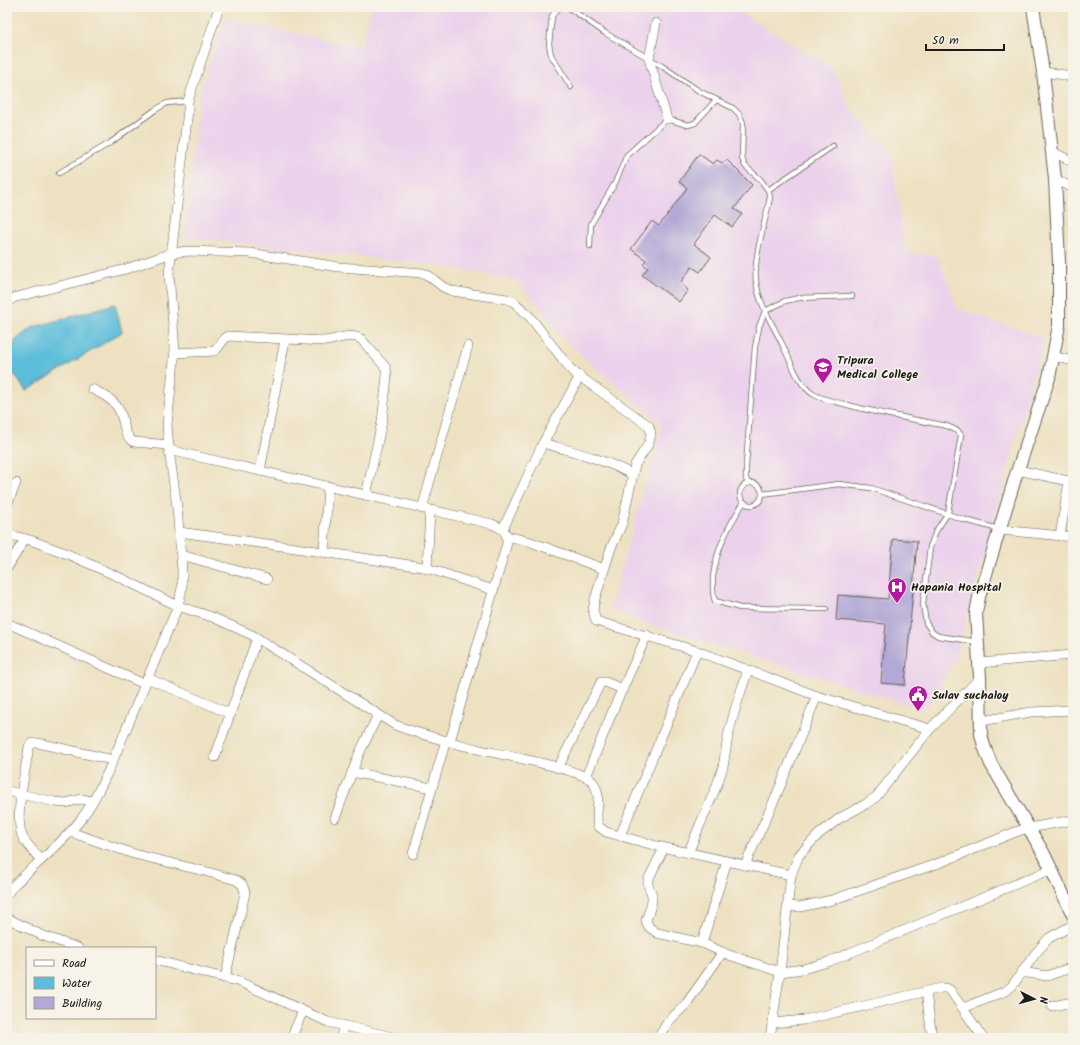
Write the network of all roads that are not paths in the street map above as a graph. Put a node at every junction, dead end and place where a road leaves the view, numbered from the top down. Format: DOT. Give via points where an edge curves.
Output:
graph roads {
  1 [pos="219,7"];
  2 [pos="559,7"];
  3 [pos="568,7"];
  4 [pos="1033,7"];
  5 [pos="656,23"];
  6 [pos="649,59"];
  7 [pos="1043,72"];
  8 [pos="1073,78"];
  9 [pos="571,87"];
  10 [pos="716,100"];
  11 [pos="188,101"];
  12 [pos="667,119"];
  13 [pos="833,146"];
  14 [pos="1051,151"];
  15 [pos="1073,162"];
  16 [pos="58,173"];
  17 [pos="1055,179"];
  18 [pos="1073,188"];
  19 [pos="768,190"];
  20 [pos="590,246"];
  21 [pos="172,253"];
  22 [pos="852,296"];
  23 [pos="7,302"];
  24 [pos="765,311"];
  25 [pos="285,340"];
  26 [pos="468,346"];
  27 [pos="175,353"];
  28 [pos="1054,356"];
  29 [pos="1073,361"];
  30 [pos="580,376"];
  31 [pos="92,389"];
  32 [pos="543,443"];
  33 [pos="169,448"];
  34 [pos="260,470"];
  35 [pos="1018,470"];
  36 [pos="632,475"];
  37 [pos="1071,481"];
  38 [pos="16,483"];
  39 [pos="748,483"];
  40 [pos="328,486"];
  41 [pos="762,494"];
  42 [pos="366,495"];
  43 [pos="744,502"];
  44 [pos="7,505"];
  45 [pos="426,510"];
  46 [pos="948,513"];
  47 [pos="1000,530"];
  48 [pos="179,532"];
  49 [pos="505,533"];
  50 [pos="7,534"];
  51 [pos="1060,536"];
  52 [pos="1073,537"];
  53 [pos="25,539"];
  54 [pos="324,552"];
  55 [pos="181,555"];
  56 [pos="7,568"];
  57 [pos="427,568"];
  58 [pos="604,569"];
  59 [pos="267,579"];
  60 [pos="493,590"];
  61 [pos="178,606"];
  62 [pos="826,609"];
  63 [pos="7,623"];
  64 [pos="647,635"];
  65 [pos="257,638"];
  66 [pos="978,642"];
  67 [pos="697,651"];
  68 [pos="1073,655"];
  69 [pos="979,663"];
  70 [pos="748,670"];
  71 [pos="980,678"];
  72 [pos="146,681"];
  73 [pos="623,689"];
  74 [pos="817,696"];
  75 [pos="1073,710"];
  76 [pos="231,714"];
  77 [pos="378,715"];
  78 [pos="982,721"];
  79 [pos="930,730"];
  80 [pos="448,741"];
  81 [pos="215,757"];
  82 [pos="113,760"];
  83 [pos="558,768"];
  84 [pos="352,772"];
  85 [pos="586,777"];
  86 [pos="432,788"];
  87 [pos="7,791"];
  88 [pos="21,794"];
  89 [pos="92,801"];
  90 [pos="335,818"];
  91 [pos="1073,820"];
  92 [pos="1029,828"];
  93 [pos="70,832"];
  94 [pos="620,836"];
  95 [pos="664,848"];
  96 [pos="688,853"];
  97 [pos="413,854"];
  98 [pos="40,860"];
  99 [pos="726,861"];
  100 [pos="745,865"];
  101 [pos="1052,869"];
  102 [pos="791,875"];
  103 [pos="7,894"];
  104 [pos="787,906"];
  105 [pos="1073,915"];
  106 [pos="7,918"];
  107 [pos="1073,925"];
  108 [pos="702,943"];
  109 [pos="75,947"];
  110 [pos="723,952"];
  111 [pos="156,960"];
  112 [pos="1073,967"];
  113 [pos="780,972"];
  114 [pos="1021,972"];
  115 [pos="225,978"];
  116 [pos="926,992"];
  117 [pos="1073,1002"];
  118 [pos="1052,1006"];
  119 [pos="963,1008"];
  120 [pos="303,1011"];
  121 [pos="772,1023"];
  122 [pos="343,1025"];
  123 [pos="291,1038"];
  124 [pos="341,1038"];
  125 [pos="397,1038"];
  126 [pos="658,1038"];
  127 [pos="770,1038"];
  128 [pos="932,1038"];
  129 [pos="983,1038"];
  1 -- 11 [label="street"];
  2 -- 9 [label="lane" via="552,16 549,44 551,55"];
  3 -- 6 [label="lane"];
  4 -- 7 [label="street"];
  5 -- 6 [label="street"];
  6 -- 10 [label="lane"];
  6 -- 12 [label="street"];
  7 -- 8 [label="street"];
  7 -- 14 [label="street"];
  10 -- 12 [label="lane" via="695,123 688,125"];
  10 -- 19 [label="lane" via="733,108 739,114 743,123 742,158 745,166"];
  11 -- 16 [label="lane" via="167,103 110,143"];
  11 -- 21 [label="street"];
  12 -- 20 [label="lane" via="627,156 591,224"];
  13 -- 19 [label="lane"];
  14 -- 15 [label="street"];
  14 -- 17 [label="street"];
  17 -- 18 [label="street"];
  17 -- 28 [label="street" via="1059,313"];
  19 -- 24 [label="lane" via="770,197 756,262 756,280"];
  21 -- 23 [label="street" via="126,269 13,298"];
  21 -- 27 [label="street" via="169,274"];
  21 -- 30 [label="street" via="250,253 339,267 423,274 452,291 507,299 530,317 572,371"];
  22 -- 24 [label="lane" via="799,298 785,301"];
  24 -- 39 [label="lane" via="755,347 746,466"];
  24 -- 46 [label="lane" via="796,374 814,394 858,408 947,426 958,431 961,442"];
  25 -- 27 [label="street" via="228,336 215,350"];
  25 -- 34 [label="street"];
  25 -- 42 [label="street" via="324,341 356,336 366,343 386,368 388,376 382,422"];
  26 -- 45 [label="street"];
  27 -- 33 [label="street" via="167,425"];
  28 -- 29 [label="street"];
  28 -- 35 [label="street"];
  30 -- 32 [label="street"];
  30 -- 36 [label="street" via="649,426 649,443 635,464"];
  31 -- 33 [label="street" via="107,397 116,406 130,440"];
  32 -- 36 [label="street" via="601,459"];
  32 -- 49 [label="street"];
  33 -- 34 [label="street"];
  33 -- 48 [label="street"];
  34 -- 40 [label="street"];
  35 -- 37 [label="street"];
  35 -- 47 [label="street"];
  36 -- 58 [label="street" via="622,524"];
  37 -- 51 [label="street"];
  38 -- 44 [label="street"];
  39 -- 41 [label="lane" via="758,485"];
  39 -- 43 [label="lane" via="742,487 740,493"];
  40 -- 42 [label="street"];
  40 -- 54 [label="street"];
  41 -- 43 [label="lane" via="759,501 753,505"];
  41 -- 46 [label="lane" via="839,484 871,488"];
  42 -- 45 [label="street"];
  43 -- 62 [label="lane" via="721,541 712,594 715,601 740,608"];
  45 -- 49 [label="street" via="492,524"];
  45 -- 57 [label="street"];
  46 -- 47 [label="lane"];
  46 -- 66 [label="lane" via="936,531 930,547 923,604 926,623 938,636"];
  47 -- 51 [label="street"];
  47 -- 66 [label="street" via="979,597 976,613"];
  48 -- 54 [label="street"];
  48 -- 55 [label="street"];
  49 -- 58 [label="street"];
  49 -- 60 [label="street" via="507,542"];
  50 -- 53 [label="street"];
  51 -- 52 [label="street"];
  53 -- 56 [label="street"];
  53 -- 61 [label="street" via="65,552"];
  54 -- 57 [label="street"];
  55 -- 59 [label="street"];
  55 -- 61 [label="street" via="182,588"];
  57 -- 60 [label="street"];
  58 -- 64 [label="street" via="593,610 596,621"];
  60 -- 80 [label="street"];
  61 -- 65 [label="street" via="212,617"];
  61 -- 72 [label="street"];
  63 -- 72 [label="street"];
  64 -- 67 [label="street"];
  64 -- 73 [label="street"];
  65 -- 76 [label="street"];
  65 -- 77 [label="street"];
  66 -- 69 [label="street"];
  67 -- 70 [label="street"];
  67 -- 94 [label="street"];
  68 -- 69 [label="street"];
  69 -- 71 [label="street"];
  70 -- 74 [label="street"];
  70 -- 96 [label="street" via="726,743 723,767"];
  71 -- 78 [label="street"];
  71 -- 79 [label="street"];
  72 -- 76 [label="street"];
  72 -- 82 [label="street"];
  73 -- 83 [label="street" via="601,682"];
  73 -- 85 [label="street"];
  74 -- 79 [label="street"];
  74 -- 100 [label="street"];
  75 -- 78 [label="street" via="1030,712"];
  76 -- 81 [label="street"];
  77 -- 80 [label="street" via="403,728"];
  77 -- 84 [label="street"];
  78 -- 92 [label="street" via="981,734 991,764"];
  79 -- 102 [label="street" via="876,797 840,818 809,844 799,855"];
  80 -- 83 [label="street"];
  80 -- 86 [label="street"];
  82 -- 88 [label="street" via="33,743 29,747"];
  82 -- 89 [label="street"];
  83 -- 85 [label="street"];
  84 -- 86 [label="street"];
  84 -- 90 [label="street"];
  85 -- 94 [label="street" via="593,781 598,794 598,826 606,832"];
  86 -- 97 [label="street"];
  87 -- 88 [label="street"];
  88 -- 89 [label="street" via="55,802"];
  88 -- 98 [label="street" via="20,829 23,839"];
  89 -- 93 [label="street"];
  91 -- 92 [label="street"];
  92 -- 101 [label="street"];
  92 -- 104 [label="street" via="939,863 845,895 812,905"];
  93 -- 98 [label="street"];
  93 -- 115 [label="street" via="134,854 208,872 242,884 245,892"];
  94 -- 95 [label="street"];
  95 -- 96 [label="street"];
  95 -- 108 [label="street" via="648,880 647,886 652,895 646,921 649,928 658,933"];
  96 -- 99 [label="street"];
  98 -- 103 [label="street"];
  99 -- 100 [label="street"];
  99 -- 108 [label="street"];
  100 -- 102 [label="street"];
  101 -- 105 [label="street"];
  101 -- 113 [label="street" via="828,962"];
  102 -- 104 [label="street"];
  104 -- 113 [label="street"];
  106 -- 109 [label="street" via="41,935"];
  107 -- 114 [label="street" via="1049,938"];
  108 -- 110 [label="street"];
  110 -- 113 [label="street"];
  110 -- 126 [label="street" via="686,1004 666,1023"];
  111 -- 115 [label="street"];
  112 -- 114 [label="street" via="1047,976"];
  113 -- 121 [label="street"];
  114 -- 119 [label="street" via="1006,991"];
  115 -- 120 [label="street" via="240,982"];
  116 -- 119 [label="street" via="946,988"];
  116 -- 121 [label="street" via="804,1020"];
  116 -- 128 [label="street"];
  117 -- 118 [label="street"];
  119 -- 129 [label="street"];
  120 -- 122 [label="street" via="328,1022"];
  120 -- 123 [label="street"];
  121 -- 127 [label="street"];
  122 -- 124 [label="street"];
  122 -- 125 [label="street"];
}
